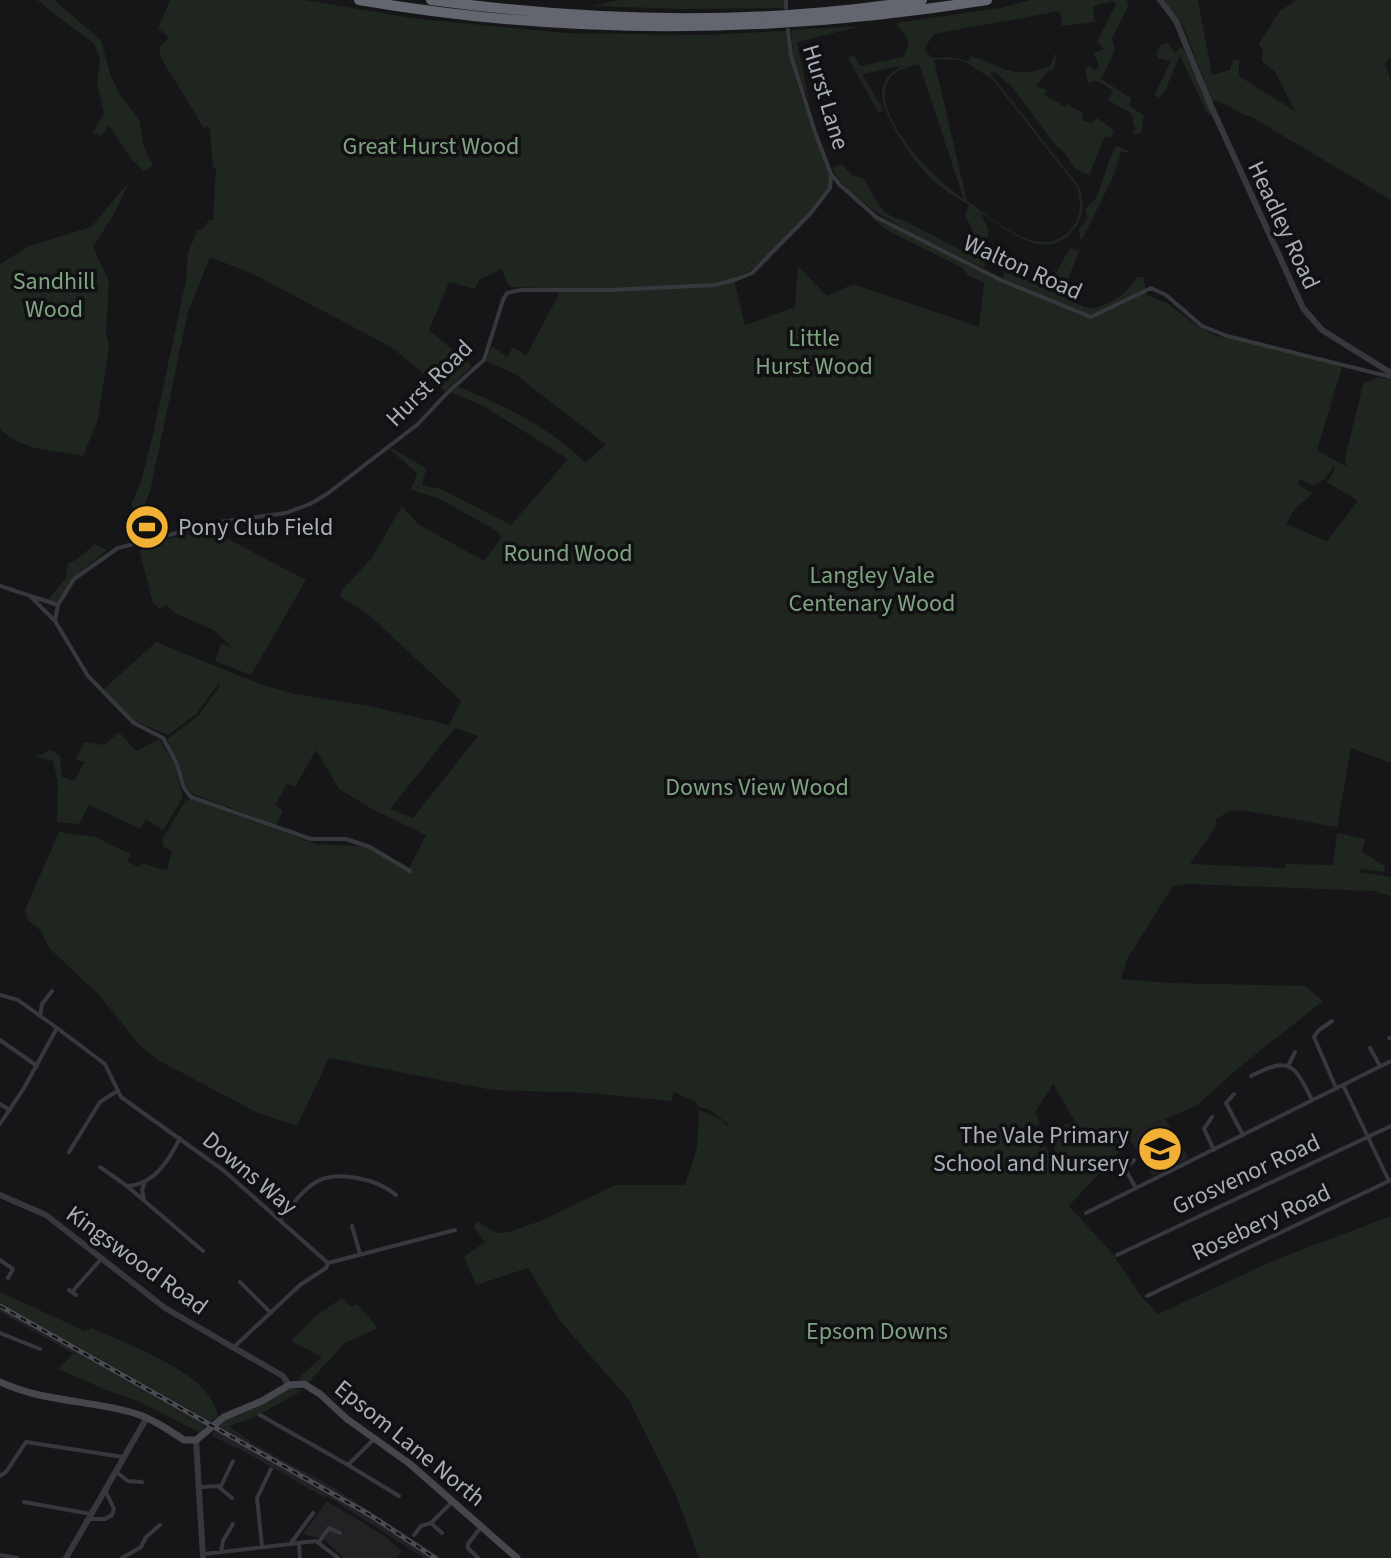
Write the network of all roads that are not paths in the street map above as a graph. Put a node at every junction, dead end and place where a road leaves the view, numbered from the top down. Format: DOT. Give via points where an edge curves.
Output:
graph roads {
  1 [pos="359,0"];
  2 [pos="431,0"];
  3 [pos="786,0"];
  4 [pos="922,0"];
  5 [pos="987,0"];
  6 [pos="1160,0"];
  7 [pos="786,8"];
  8 [pos="788,30"];
  9 [pos="831,174"];
  10 [pos="840,185"];
  11 [pos="830,188"];
  12 [pos="1391,375"];
  13 [pos="0,586"];
  14 [pos="31,597"];
  15 [pos="55,605"];
  16 [pos="50,614"];
  17 [pos="55,621"];
  18 [pos="410,871"];
  19 [pos="52,991"];
  20 [pos="0,995"];
  21 [pos="40,1016"];
  22 [pos="1332,1021"];
  23 [pos="57,1028"];
  24 [pos="0,1040"];
  25 [pos="1370,1048"];
  26 [pos="1295,1052"];
  27 [pos="1391,1061"];
  28 [pos="37,1066"];
  29 [pos="1288,1066"];
  30 [pos="1380,1066"];
  31 [pos="1251,1076"];
  32 [pos="1343,1085"];
  33 [pos="1336,1088"];
  34 [pos="117,1091"];
  35 [pos="1234,1094"];
  36 [pos="1312,1100"];
  37 [pos="0,1104"];
  38 [pos="10,1110"];
  39 [pos="1210,1120"];
  40 [pos="0,1124"];
  41 [pos="1391,1126"];
  42 [pos="1243,1135"];
  43 [pos="1368,1137"];
  44 [pos="180,1138"];
  45 [pos="1214,1150"];
  46 [pos="69,1152"];
  47 [pos="1134,1160"];
  48 [pos="100,1167"];
  49 [pos="1390,1181"];
  50 [pos="145,1182"];
  51 [pos="127,1186"];
  52 [pos="1136,1188"];
  53 [pos="0,1195"];
  54 [pos="396,1195"];
  55 [pos="144,1199"];
  56 [pos="1086,1213"];
  57 [pos="280,1220"];
  58 [pos="352,1226"];
  59 [pos="455,1230"];
  60 [pos="203,1251"];
  61 [pos="360,1254"];
  62 [pos="1117,1255"];
  63 [pos="101,1259"];
  64 [pos="0,1260"];
  65 [pos="328,1263"];
  66 [pos="8,1278"];
  67 [pos="240,1282"];
  68 [pos="72,1292"];
  69 [pos="1147,1296"];
  70 [pos="271,1313"];
  71 [pos="0,1333"];
  72 [pos="233,1348"];
  73 [pos="40,1349"];
  74 [pos="0,1382"];
  75 [pos="289,1385"];
  76 [pos="260,1415"];
  77 [pos="146,1419"];
  78 [pos="375,1439"];
  79 [pos="196,1440"];
  80 [pos="123,1457"];
  81 [pos="233,1461"];
  82 [pos="348,1465"];
  83 [pos="271,1469"];
  84 [pos="115,1472"];
  85 [pos="0,1476"];
  86 [pos="142,1482"];
  87 [pos="200,1487"];
  88 [pos="219,1487"];
  89 [pos="105,1490"];
  90 [pos="230,1496"];
  91 [pos="399,1496"];
  92 [pos="24,1502"];
  93 [pos="452,1502"];
  94 [pos="313,1513"];
  95 [pos="90,1516"];
  96 [pos="431,1523"];
  97 [pos="233,1524"];
  98 [pos="160,1525"];
  99 [pos="481,1527"];
  100 [pos="340,1533"];
  101 [pos="442,1533"];
  102 [pos="414,1535"];
  103 [pos="319,1542"];
  104 [pos="291,1543"];
  105 [pos="299,1543"];
  106 [pos="262,1546"];
  107 [pos="229,1551"];
  108 [pos="221,1552"];
  109 [pos="0,1555"];
  110 [pos="203,1556"];
  111 [pos="17,1558"];
  112 [pos="66,1558"];
  113 [pos="122,1558"];
  114 [pos="231,1558"];
  115 [pos="300,1558"];
  116 [pos="338,1558"];
  117 [pos="478,1558"];
  118 [pos="517,1558"];
  1 -- 5 [label="highway" via="561,23 731,27 831,21"];
  2 -- 4 [label="highway" via="559,12 730,17"];
  3 -- 7 [label="street"];
  6 -- 12 [label="street, Headley Road" via="1176,21 1303,308 1330,336"];
  8 -- 9 [label="street, Hurst Lane" via="791,56"];
  9 -- 10 [label="street, Walton Road"];
  9 -- 11 [label="street"];
  10 -- 11 [label="street"];
  10 -- 12 [label="street, Walton Road" via="876,217 993,276 1091,317 1151,288 1202,326 1227,336"];
  11 -- 15 [label="street, Hurst Road" via="776,250 752,273 737,279 715,285 507,293 484,360 418,424 327,494 286,513 219,522 118,548 74,579"];
  13 -- 14 [label="street"];
  14 -- 15 [label="street"];
  14 -- 16 [label="street"];
  15 -- 16 [label="street"];
  15 -- 17 [label="street"];
  16 -- 17 [label="street"];
  17 -- 18 [label="street" via="88,676 134,723 163,738 191,797 311,839 346,839 370,847"];
  19 -- 21 [label="street"];
  20 -- 21 [label="street, Downs Way"];
  21 -- 23 [label="street, Downs Way"];
  22 -- 33 [label="street" via="1314,1037"];
  23 -- 28 [label="street"];
  23 -- 34 [label="street, Downs Way" via="105,1064"];
  24 -- 28 [label="street"];
  25 -- 30 [label="street"];
  26 -- 29 [label="street"];
  27 -- 30 [label="street"];
  28 -- 38 [label="street"];
  29 -- 31 [label="street" via="1276,1065"];
  29 -- 36 [label="street"];
  30 -- 32 [label="street"];
  32 -- 33 [label="street"];
  32 -- 43 [label="street"];
  33 -- 36 [label="street"];
  34 -- 44 [label="street, Downs Way"];
  34 -- 46 [label="street" via="100,1102"];
  35 -- 42 [label="street" via="1226,1103"];
  36 -- 42 [label="street"];
  37 -- 38 [label="street"];
  38 -- 40 [label="street"];
  39 -- 45 [label="street" via="1202,1129"];
  41 -- 43 [label="street, Grosvenor Road"];
  42 -- 45 [label="street"];
  43 -- 49 [label="street"];
  43 -- 62 [label="street, Grosvenor Road"];
  44 -- 50 [label="street"];
  44 -- 57 [label="street, Downs Way"];
  45 -- 52 [label="street"];
  47 -- 52 [label="street" via="1125,1169"];
  48 -- 51 [label="street"];
  49 -- 69 [label="street, Rosebery Road"];
  50 -- 51 [label="street"];
  50 -- 55 [label="street"];
  51 -- 55 [label="street"];
  52 -- 56 [label="street"];
  53 -- 63 [label="street, Kingswood Road" via="46,1215"];
  54 -- 57 [label="street" via="360,1179 327,1178 312,1185"];
  55 -- 60 [label="street"];
  57 -- 65 [label="street, Downs Way"];
  58 -- 61 [label="street"];
  59 -- 61 [label="street"];
  61 -- 65 [label="street"];
  63 -- 68 [label="street"];
  63 -- 72 [label="street, Kingswood Road" via="165,1308"];
  64 -- 66 [label="street" via="13,1269"];
  65 -- 70 [label="street"];
  67 -- 70 [label="street"];
  70 -- 72 [label="street"];
  71 -- 73 [label="street"];
  72 -- 75 [label="street, Kingswood Road" via="283,1376"];
  74 -- 77 [label="main road"];
  75 -- 78 [label="main road, Epsom Lane North" via="304,1384 320,1394"];
  75 -- 79 [label="main road" via="224,1417"];
  76 -- 82 [label="street"];
  77 -- 79 [label="main road" via="184,1440"];
  77 -- 80 [label="street"];
  78 -- 82 [label="street"];
  78 -- 93 [label="main road, Epsom Lane North"];
  79 -- 87 [label="street"];
  80 -- 84 [label="street"];
  80 -- 85 [label="street" via="26,1442"];
  81 -- 88 [label="street"];
  82 -- 91 [label="street"];
  83 -- 106 [label="street" via="257,1498"];
  84 -- 86 [label="street"];
  84 -- 89 [label="street"];
  87 -- 88 [label="street"];
  87 -- 110 [label="street"];
  88 -- 90 [label="street"];
  89 -- 95 [label="street"];
  89 -- 95 [label="street" via="112,1515"];
  92 -- 95 [label="street"];
  93 -- 96 [label="street"];
  93 -- 99 [label="main road, Epsom Lane North"];
  94 -- 104 [label="street"];
  95 -- 112 [label="street"];
  96 -- 101 [label="street"];
  96 -- 102 [label="street"];
  97 -- 108 [label="street"];
  98 -- 113 [label="street" via="141,1547"];
  99 -- 117 [label="street" via="468,1544"];
  99 -- 118 [label="main road, Epsom Lane North"];
  100 -- 103 [label="street" via="329,1528"];
  103 -- 105 [label="street"];
  103 -- 116 [label="street"];
  104 -- 105 [label="street"];
  104 -- 106 [label="street"];
  105 -- 115 [label="street"];
  106 -- 107 [label="street"];
  107 -- 108 [label="street"];
  107 -- 114 [label="street"];
  108 -- 110 [label="street"];
  109 -- 111 [label="street"];
}
